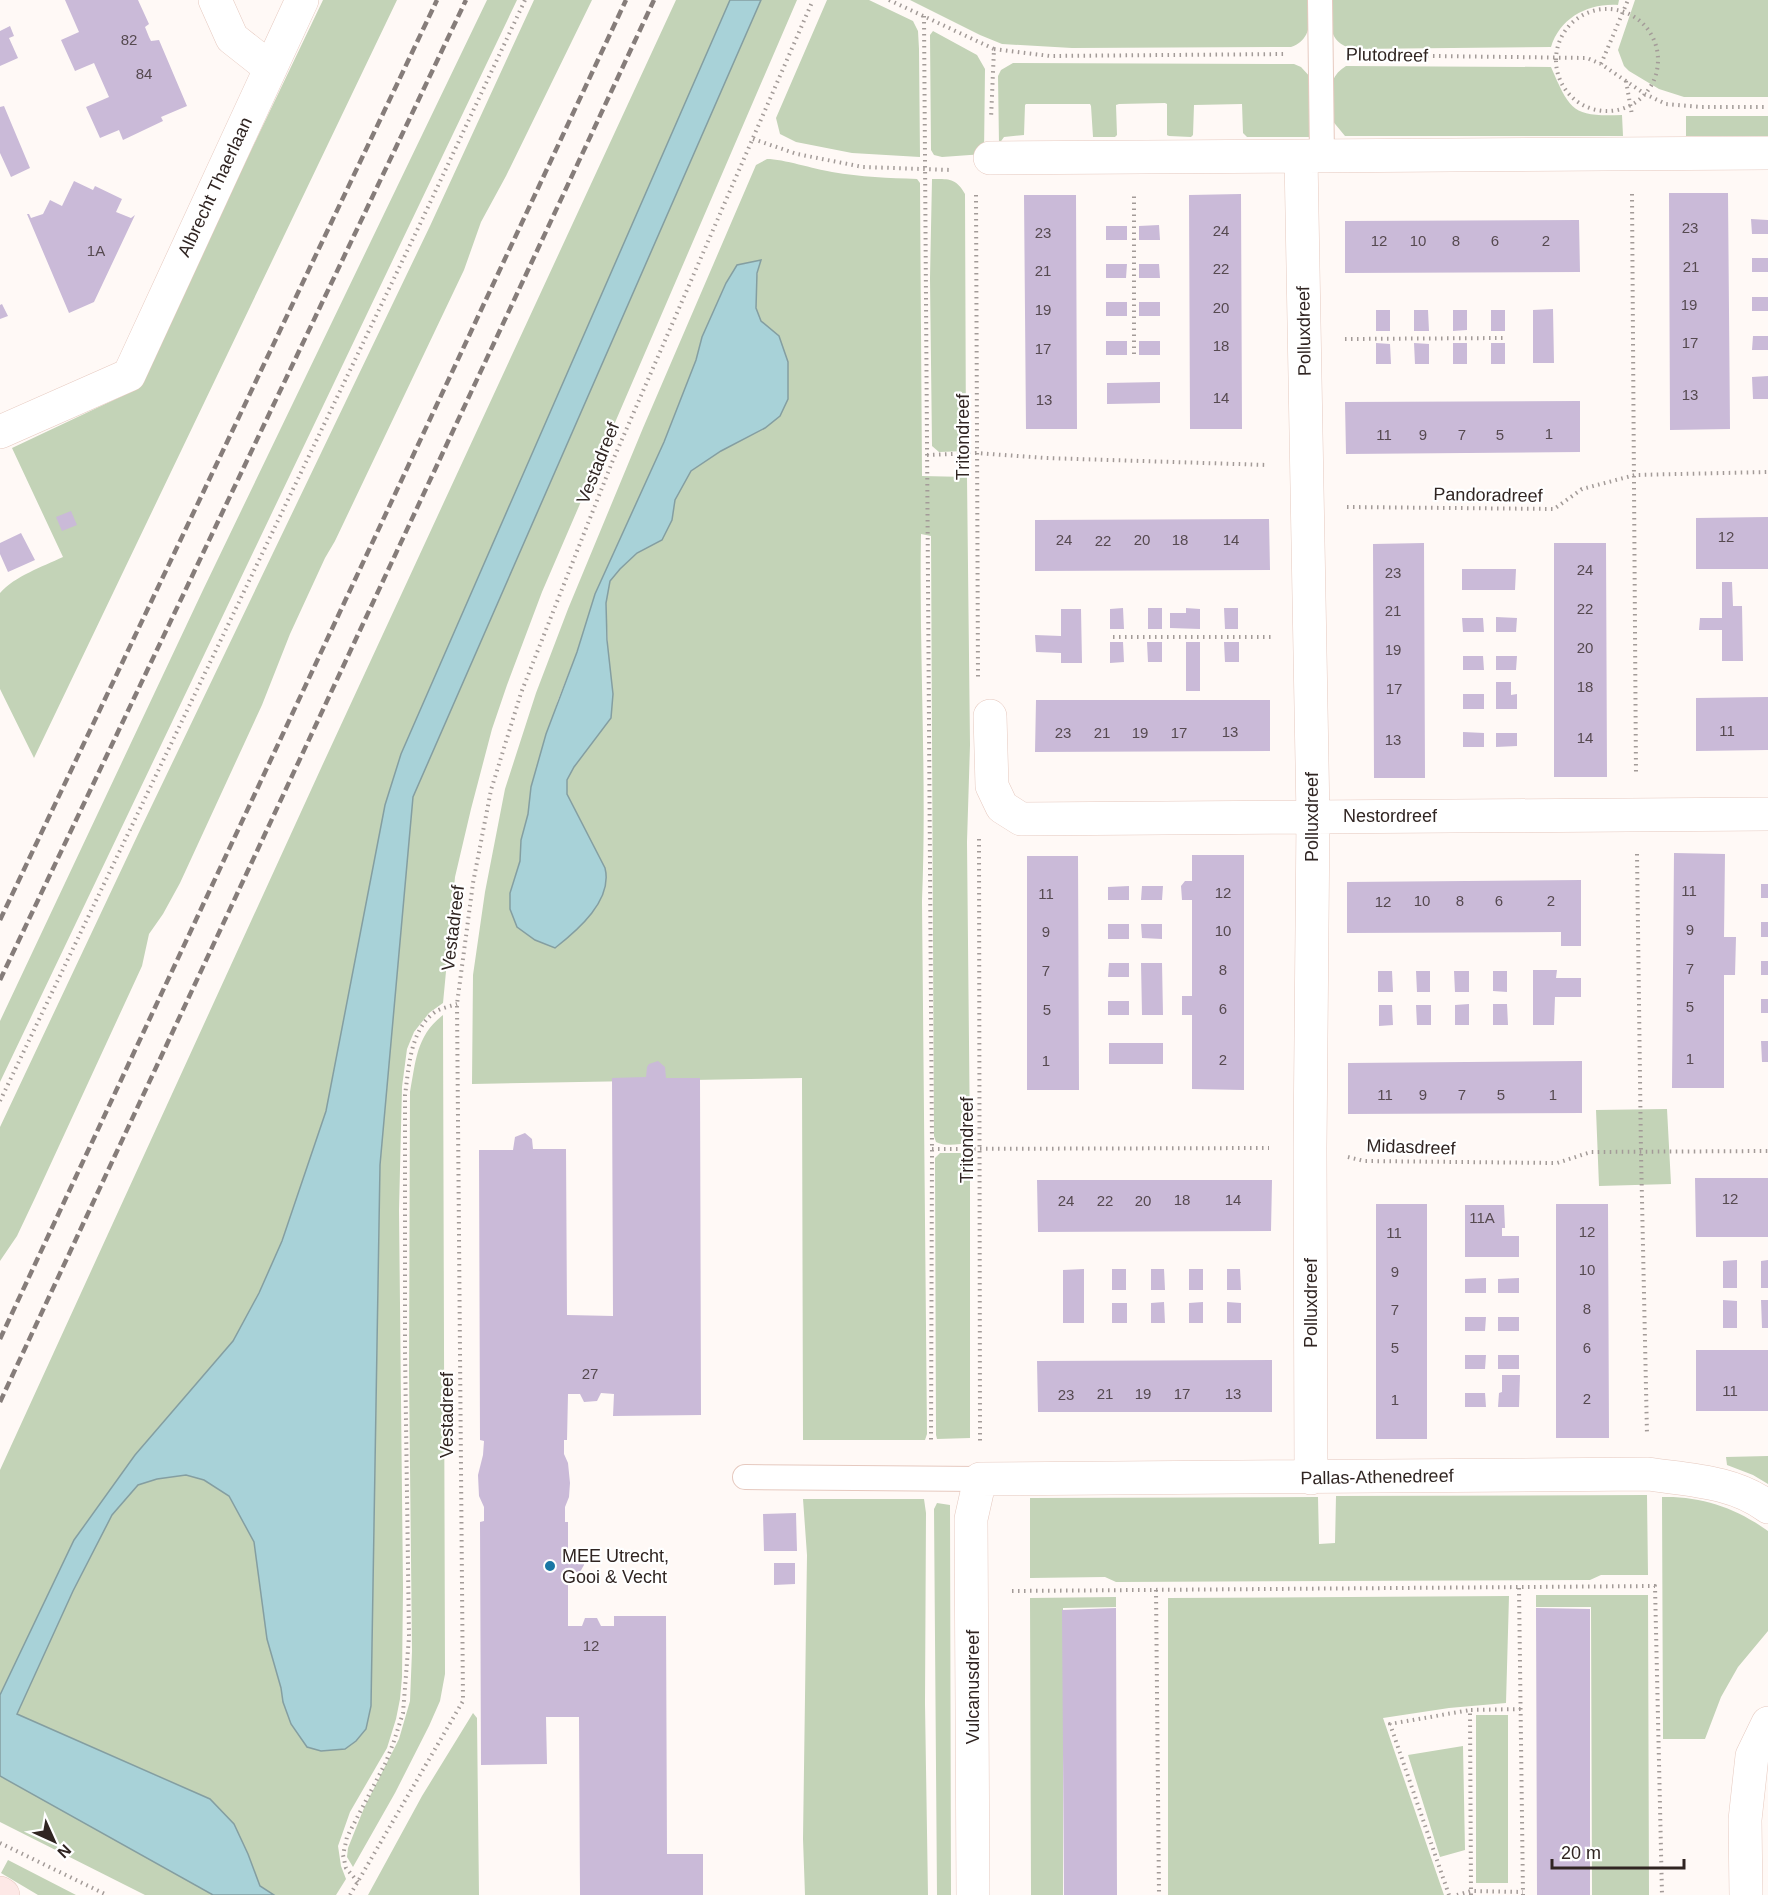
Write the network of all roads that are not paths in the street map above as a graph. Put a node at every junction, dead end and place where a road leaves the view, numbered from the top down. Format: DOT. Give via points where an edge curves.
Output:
graph roads {
  1 [pos="215,0"];
  2 [pos="302,0"];
  3 [pos="1320,0"];
  4 [pos="270,68"];
  5 [pos="1768,153"];
  6 [pos="1311,157"];
  7 [pos="985,164"];
  8 [pos="0,432"];
  9 [pos="990,716"];
  10 [pos="1768,814"];
  11 [pos="1313,817"];
  12 [pos="745,1477"];
  13 [pos="1311,1478"];
  14 [pos="980,1479"];
  15 [pos="1768,1507"];
  16 [pos="1768,1723"];
  17 [pos="973,1895"];
  18 [pos="1746,1895"];
  1 -- 4 [label="street" via="232,38"];
  2 -- 4 [label="street, Albrecht Thaerlaan"];
  3 -- 6 [label="lane" via="1321,54"];
  4 -- 8 [label="street, Albrecht Thaerlaan" via="129,375"];
  5 -- 6 [label="street"];
  6 -- 7 [label="street"];
  6 -- 11 [label="street, Polluxdreef" via="1304,339"];
  9 -- 11 [label="street, Nestordreef" via="992,786 1002,807 1021,819"];
  10 -- 11 [label="street, Nestordreef"];
  11 -- 13 [label="street, Polluxdreef"];
  12 -- 14 [label="lane"];
  13 -- 14 [label="street, Pallas-Athenedreef"];
  13 -- 15 [label="street, Pallas-Athenedreef" via="1648,1474 1717,1483"];
  14 -- 17 [label="street, Vulcanusdreef" via="971,1519"];
  16 -- 18 [label="street" via="1752,1756 1745,1820"];
}
